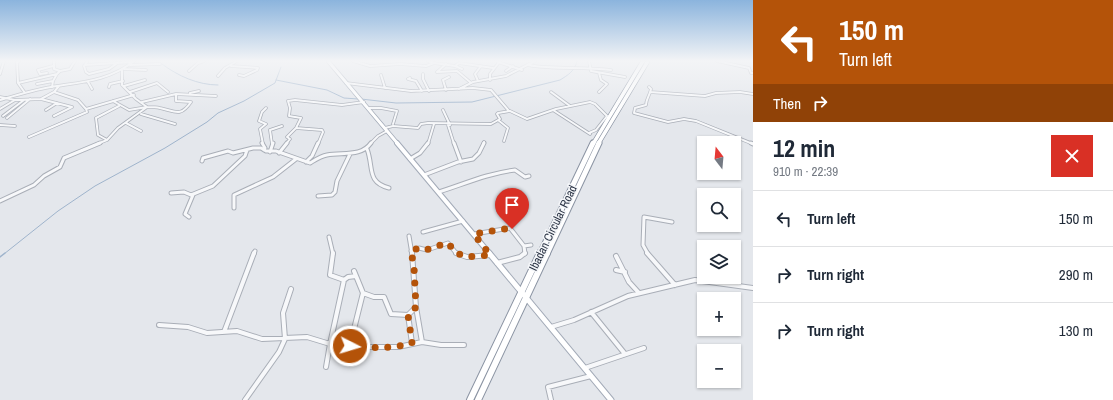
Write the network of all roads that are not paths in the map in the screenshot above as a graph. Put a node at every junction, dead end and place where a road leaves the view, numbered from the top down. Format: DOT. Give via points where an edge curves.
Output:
graph roads {
  1 [pos="17,80"];
  2 [pos="30,80"];
  3 [pos="96,80"];
  4 [pos="145,80"];
  5 [pos="343,80"];
  6 [pos="382,80"];
  7 [pos="411,80"];
  8 [pos="423,80"];
  9 [pos="444,80"];
  10 [pos="467,80"];
  11 [pos="490,80"];
  12 [pos="601,80"];
  13 [pos="631,80"];
  14 [pos="637,80"];
  15 [pos="53,81"];
  16 [pos="123,81"];
  17 [pos="478,81"];
  18 [pos="88,82"];
  19 [pos="470,82"];
  20 [pos="18,83"];
  21 [pos="346,83"];
  22 [pos="37,84"];
  23 [pos="59,86"];
  24 [pos="124,86"];
  25 [pos="52,87"];
  26 [pos="109,87"];
  27 [pos="648,87"];
  28 [pos="385,88"];
  29 [pos="92,89"];
  30 [pos="446,90"];
  31 [pos="457,90"];
  32 [pos="199,91"];
  33 [pos="422,91"];
  34 [pos="429,91"];
  35 [pos="25,92"];
  36 [pos="54,92"];
  37 [pos="130,92"];
  38 [pos="168,92"];
  39 [pos="551,92"];
  40 [pos="599,92"];
  41 [pos="650,92"];
  42 [pos="176,94"];
  43 [pos="184,94"];
  44 [pos="752,94"];
  45 [pos="134,95"];
  46 [pos="216,96"];
  47 [pos="0,97"];
  48 [pos="8,98"];
  49 [pos="30,99"];
  50 [pos="40,99"];
  51 [pos="0,100"];
  52 [pos="15,100"];
  53 [pos="24,100"];
  54 [pos="113,101"];
  55 [pos="142,102"];
  56 [pos="364,102"];
  57 [pos="57,103"];
  58 [pos="119,106"];
  59 [pos="570,106"];
  60 [pos="147,107"];
  61 [pos="266,108"];
  62 [pos="368,108"];
  63 [pos="0,109"];
  64 [pos="86,109"];
  65 [pos="46,110"];
  66 [pos="443,110"];
  67 [pos="553,110"];
  68 [pos="510,111"];
  69 [pos="141,114"];
  70 [pos="3,116"];
  71 [pos="54,116"];
  72 [pos="7,118"];
  73 [pos="498,120"];
  74 [pos="126,123"];
  75 [pos="175,124"];
  76 [pos="393,124"];
  77 [pos="434,124"];
  78 [pos="0,125"];
  79 [pos="449,125"];
  80 [pos="15,126"];
  81 [pos="282,126"];
  82 [pos="296,128"];
  83 [pos="141,130"];
  84 [pos="386,130"];
  85 [pos="28,137"];
  86 [pos="107,140"];
  87 [pos="504,141"];
  88 [pos="484,142"];
  89 [pos="753,144"];
  90 [pos="367,149"];
  91 [pos="247,150"];
  92 [pos="264,150"];
  93 [pos="270,152"];
  94 [pos="279,152"];
  95 [pos="350,154"];
  96 [pos="296,159"];
  97 [pos="410,159"];
  98 [pos="202,161"];
  99 [pos="306,162"];
  100 [pos="461,162"];
  101 [pos="424,175"];
  102 [pos="528,176"];
  103 [pos="389,188"];
  104 [pos="439,192"];
  105 [pos="171,193"];
  106 [pos="192,195"];
  107 [pos="318,196"];
  108 [pos="0,200"];
  109 [pos="234,208"];
  110 [pos="189,217"];
  111 [pos="463,221"];
  112 [pos="672,222"];
  113 [pos="424,232"];
  114 [pos="474,234"];
  115 [pos="409,236"];
  116 [pos="329,237"];
  117 [pos="531,245"];
  118 [pos="524,246"];
  119 [pos="255,251"];
  120 [pos="411,251"];
  121 [pos="490,255"];
  122 [pos="616,256"];
  123 [pos="497,263"];
  124 [pos="616,270"];
  125 [pos="354,271"];
  126 [pos="625,272"];
  127 [pos="356,276"];
  128 [pos="344,280"];
  129 [pos="675,284"];
  130 [pos="753,288"];
  131 [pos="291,289"];
  132 [pos="363,293"];
  133 [pos="639,293"];
  134 [pos="416,307"];
  135 [pos="591,312"];
  136 [pos="408,315"];
  137 [pos="159,325"];
  138 [pos="551,327"];
  139 [pos="224,332"];
  140 [pos="285,339"];
  141 [pos="422,342"];
  142 [pos="412,343"];
  143 [pos="330,344"];
  144 [pos="464,345"];
  145 [pos="350,346"];
  146 [pos="644,348"];
  147 [pos="625,354"];
  148 [pos="326,367"];
  149 [pos="585,368"];
  150 [pos="591,376"];
  151 [pos="245,400"];
  152 [pos="470,400"];
  153 [pos="478,400"];
  154 [pos="551,400"];
  155 [pos="611,400"];
  1 -- 20 [label="street"];
  2 -- 20 [label="street"];
  3 -- 18 [label="street"];
  4 -- 24 [label="street"];
  5 -- 21 [label="main road"];
  6 -- 28 [label="street"];
  7 -- 33 [label="street" via="416,81"];
  8 -- 34 [label="street"];
  9 -- 30 [label="street"];
  10 -- 19 [label="street"];
  11 -- 17 [label="street"];
  12 -- 40 [label="street" via="607,84"];
  13 -- 152 [label="highway, Ibadan Circular Road" via="598,133"];
  14 -- 153 [label="highway, Ibadan Circular Road" via="602,136"];
  15 -- 22 [label="street"];
  15 -- 25 [label="street"];
  16 -- 24 [label="street"];
  16 -- 26 [label="street" via="110,84"];
  17 -- 19 [label="street"];
  18 -- 23 [label="street"];
  18 -- 29 [label="street"];
  19 -- 31 [label="street"];
  20 -- 35 [label="street"];
  21 -- 28 [label="street"];
  21 -- 56 [label="main road"];
  23 -- 25 [label="street"];
  23 -- 36 [label="street"];
  24 -- 37 [label="street"];
  25 -- 35 [label="street"];
  27 -- 41 [label="street" via="651,89"];
  28 -- 33 [label="street"];
  30 -- 31 [label="street"];
  30 -- 34 [label="street"];
  31 -- 68 [label="street" via="491,90"];
  32 -- 43 [label="street"];
  33 -- 34 [label="street"];
  35 -- 48 [label="street"];
  36 -- 50 [label="street"];
  36 -- 64 [label="street" via="78,100"];
  37 -- 38 [label="street" via="157,83"];
  37 -- 45 [label="street"];
  39 -- 59 [label="street"];
  41 -- 44 [label="street" via="705,96 716,93"];
  41 -- 89 [label="street" via="646,105 635,108 634,112 668,122 684,119 696,121"];
  42 -- 43 [label="street"];
  42 -- 55 [label="street"];
  42 -- 60 [label="street" via="176,101 190,102 186,109 174,113 161,108"];
  43 -- 46 [label="street"];
  45 -- 54 [label="street"];
  45 -- 55 [label="street"];
  47 -- 48 [label="street"];
  48 -- 51 [label="street"];
  48 -- 52 [label="street"];
  49 -- 50 [label="street"];
  49 -- 53 [label="street"];
  49 -- 72 [label="street"];
  50 -- 57 [label="street"];
  52 -- 53 [label="street"];
  52 -- 63 [label="street"];
  53 -- 70 [label="street"];
  54 -- 58 [label="street"];
  54 -- 64 [label="street"];
  55 -- 60 [label="street"];
  56 -- 62 [label="main road"];
  56 -- 82 [label="street" via="342,105 290,100 289,116 300,118"];
  57 -- 65 [label="street"];
  57 -- 71 [label="street" via="72,107"];
  58 -- 60 [label="street" via="132,111"];
  58 -- 86 [label="street" via="96,118 98,135"];
  59 -- 67 [label="street"];
  59 -- 67 [label="street" via="590,102 596,104 606,116 596,130 589,134"];
  60 -- 69 [label="street"];
  61 -- 92 [label="street" via="259,121 266,124 260,129"];
  62 -- 76 [label="street" via="397,112"];
  62 -- 84 [label="main road"];
  64 -- 85 [label="street" via="87,112"];
  66 -- 79 [label="street"];
  67 -- 68 [label="street" via="527,119"];
  68 -- 73 [label="street" via="496,113 500,118"];
  69 -- 74 [label="street"];
  69 -- 75 [label="street"];
  73 -- 79 [label="street" via="491,124"];
  73 -- 87 [label="street" via="508,128"];
  74 -- 83 [label="street"];
  74 -- 86 [label="street"];
  76 -- 77 [label="street" via="412,128 418,128 421,124"];
  76 -- 84 [label="street"];
  77 -- 79 [label="street"];
  77 -- 97 [label="street" via="433,135 424,151"];
  78 -- 80 [label="street"];
  79 -- 100 [label="street" via="450,135"];
  81 -- 93 [label="street" via="270,130 273,142"];
  82 -- 94 [label="street" via="288,135 287,138 290,139"];
  82 -- 99 [label="street" via="323,132 312,156"];
  84 -- 90 [label="street" via="377,135"];
  84 -- 97 [label="main road"];
  86 -- 108 [label="street" via="64,158 60,167 34,185"];
  88 -- 100 [label="street" via="477,157"];
  90 -- 95 [label="street"];
  90 -- 103 [label="street" via="374,182 381,187"];
  91 -- 92 [label="street"];
  91 -- 98 [label="street" via="223,152 203,158"];
  91 -- 106 [label="street" via="245,156 213,186"];
  92 -- 93 [label="street"];
  93 -- 94 [label="street"];
  94 -- 96 [label="street"];
  95 -- 99 [label="street" via="326,155 310,163"];
  95 -- 107 [label="street" via="337,181 335,192 332,195"];
  96 -- 99 [label="street"];
  96 -- 109 [label="street" via="273,177 234,195"];
  97 -- 101 [label="main road"];
  100 -- 101 [label="street"];
  101 -- 104 [label="main road"];
  102 -- 104 [label="street" via="525,177 515,170 497,172"];
  104 -- 111 [label="main road"];
  105 -- 106 [label="street" via="184,192"];
  106 -- 110 [label="street" via="185,214"];
  111 -- 113 [label="street"];
  111 -- 114 [label="main road"];
  112 -- 129 [label="street" via="644,217 643,245 648,255"];
  114 -- 118 [label="street" via="510,228"];
  114 -- 121 [label="main road"];
  115 -- 120 [label="street"];
  116 -- 128 [label="street" via="332,255 330,275"];
  117 -- 118 [label="street"];
  118 -- 123 [label="street" via="526,254 520,258"];
  119 -- 139 [label="street"];
  120 -- 121 [label="street" via="419,248 427,250 448,243 456,253 467,257"];
  120 -- 134 [label="street"];
  121 -- 123 [label="main road"];
  122 -- 126 [label="street"];
  123 -- 138 [label="main road"];
  124 -- 126 [label="street"];
  125 -- 127 [label="street"];
  126 -- 133 [label="street" via="629,282"];
  127 -- 128 [label="street"];
  127 -- 132 [label="street"];
  128 -- 143 [label="street"];
  129 -- 130 [label="street" via="695,280"];
  129 -- 133 [label="street"];
  131 -- 140 [label="street" via="283,313"];
  132 -- 136 [label="street" via="384,297 391,314"];
  132 -- 145 [label="street"];
  133 -- 135 [label="street"];
  134 -- 136 [label="street"];
  134 -- 141 [label="street"];
  135 -- 138 [label="street"];
  135 -- 147 [label="street"];
  136 -- 142 [label="street"];
  137 -- 139 [label="street" via="188,327 208,333"];
  138 -- 149 [label="main road"];
  139 -- 140 [label="street" via="244,332 262,339"];
  140 -- 143 [label="street" via="307,337"];
  140 -- 151 [label="street" via="279,352"];
  141 -- 142 [label="street"];
  141 -- 144 [label="street"];
  142 -- 145 [label="street" via="398,347"];
  143 -- 145 [label="street"];
  143 -- 148 [label="street"];
  146 -- 147 [label="street"];
  147 -- 149 [label="street"];
  149 -- 150 [label="main road"];
  150 -- 154 [label="street" via="548,386"];
  150 -- 155 [label="main road"];
}
